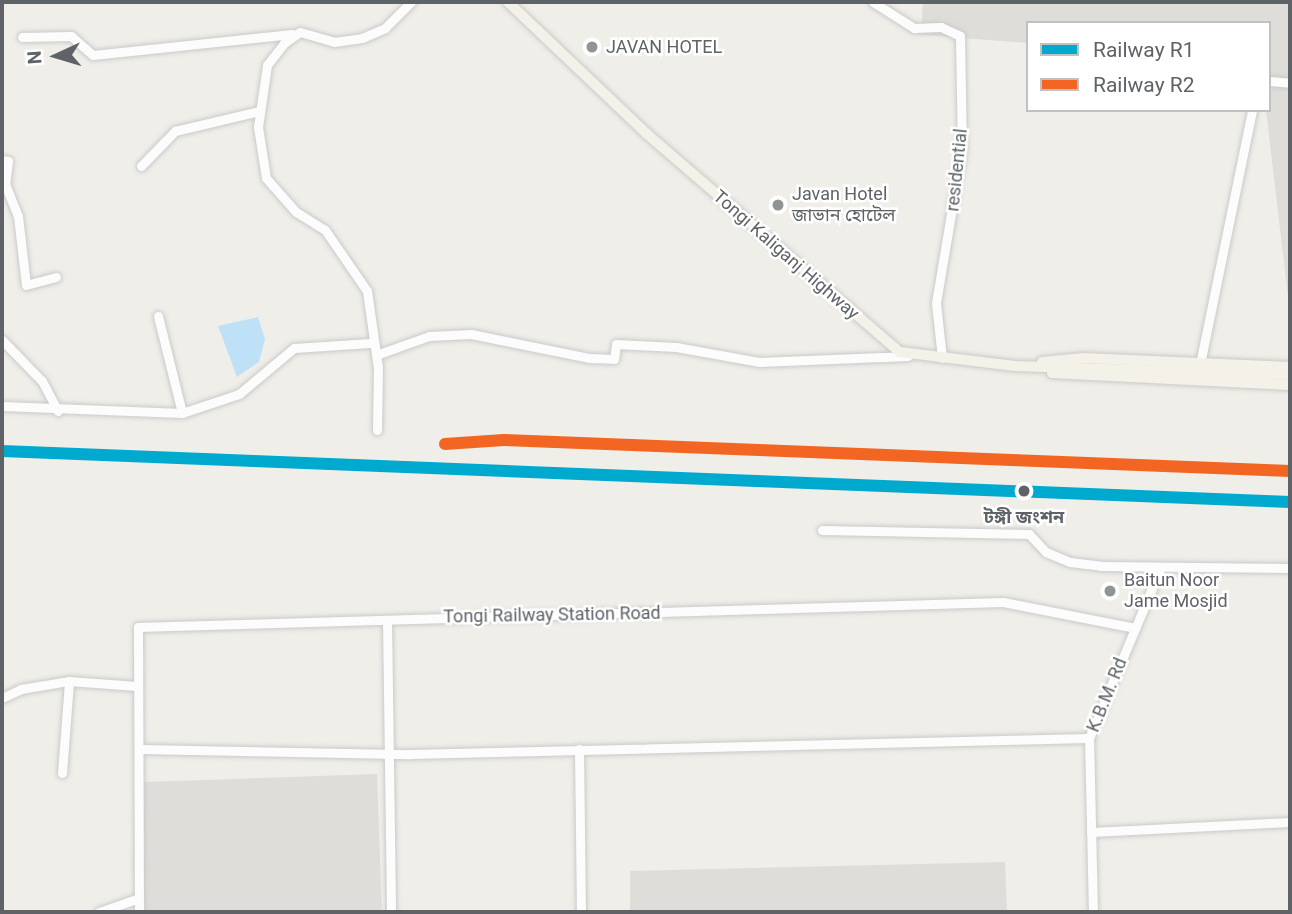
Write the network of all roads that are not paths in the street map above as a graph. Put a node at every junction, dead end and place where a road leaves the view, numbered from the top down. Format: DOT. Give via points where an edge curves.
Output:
graph roads {
  1 [pos="411,2"];
  2 [pos="508,2"];
  3 [pos="873,2"];
  4 [pos="300,32"];
  5 [pos="22,37"];
  6 [pos="1271,81"];
  7 [pos="1290,83"];
  8 [pos="259,111"];
  9 [pos="1252,112"];
  10 [pos="2,160"];
  11 [pos="141,166"];
  12 [pos="56,277"];
  13 [pos="158,316"];
  14 [pos="2,340"];
  15 [pos="370,343"];
  16 [pos="376,355"];
  17 [pos="910,356"];
  18 [pos="942,358"];
  19 [pos="1200,364"];
  20 [pos="1015,366"];
  21 [pos="1290,367"];
  22 [pos="1290,376"];
  23 [pos="1290,386"];
  24 [pos="2,406"];
  25 [pos="58,411"];
  26 [pos="182,414"];
  27 [pos="377,430"];
  28 [pos="822,530"];
  29 [pos="1290,568"];
  30 [pos="1160,569"];
  31 [pos="387,620"];
  32 [pos="1135,628"];
  33 [pos="69,681"];
  34 [pos="137,687"];
  35 [pos="2,698"];
  36 [pos="1089,738"];
  37 [pos="140,749"];
  38 [pos="579,749"];
  39 [pos="389,754"];
  40 [pos="62,773"];
  41 [pos="1290,822"];
  42 [pos="1091,832"];
  43 [pos="139,898"];
  44 [pos="99,912"];
  45 [pos="139,912"];
  46 [pos="391,912"];
  47 [pos="581,912"];
  48 [pos="1093,912"];
  1 -- 4 [label="street" via="385,28 354,40 334,42"];
  2 -- 17 [label="main road, Tongi Kaliganj Highway" via="647,134 892,348"];
  3 -- 18 [label="street, residential" via="914,28 941,27 960,36 962,149 936,303"];
  4 -- 5 [label="street" via="223,45 160,52 157,47 130,47 93,55 71,36"];
  4 -- 8 [label="street" via="267,65"];
  6 -- 7 [label="street"];
  8 -- 11 [label="street" via="175,131"];
  8 -- 15 [label="street" via="257,145 266,178 296,212 325,230 358,271 367,290"];
  9 -- 19 [label="street"];
  10 -- 12 [label="street" via="8,161 5,184 18,216 26,285"];
  13 -- 26 [label="street"];
  14 -- 25 [label="street" via="42,381"];
  15 -- 16 [label="street"];
  15 -- 26 [label="street" via="293,348 239,394"];
  16 -- 17 [label="street" via="429,336 471,334 614,359 616,344 676,346 759,362"];
  16 -- 27 [label="street"];
  17 -- 18 [label="main road, Tongi Kaliganj Highway"];
  18 -- 20 [label="main road, Tongi Kaliganj Highway"];
  19 -- 20 [label="main road" via="1084,358"];
  19 -- 21 [label="main road"];
  20 -- 22 [label="main road, Tongi Kaliganj Highway"];
  20 -- 23 [label="main road" via="1091,379"];
  24 -- 25 [label="street"];
  25 -- 26 [label="street"];
  28 -- 30 [label="street" via="1029,534 1046,552 1070,562"];
  29 -- 30 [label="street"];
  30 -- 32 [label="street, K.B.M. Rd"];
  31 -- 32 [label="street, Tongi Railway Station Road" via="1003,603"];
  31 -- 34 [label="street, Tongi Railway Station Road" via="136,631"];
  31 -- 39 [label="street"];
  32 -- 36 [label="street, K.B.M. Rd"];
  33 -- 34 [label="street"];
  33 -- 35 [label="street" via="21,689"];
  33 -- 40 [label="street"];
  34 -- 37 [label="street"];
  36 -- 38 [label="street"];
  36 -- 42 [label="street, K.B.M. Rd"];
  37 -- 39 [label="street"];
  37 -- 43 [label="street"];
  38 -- 39 [label="street"];
  38 -- 47 [label="street"];
  39 -- 46 [label="street"];
  41 -- 42 [label="street"];
  42 -- 48 [label="street, K.B.M. Rd"];
  43 -- 44 [label="street"];
  43 -- 45 [label="street"];
}
